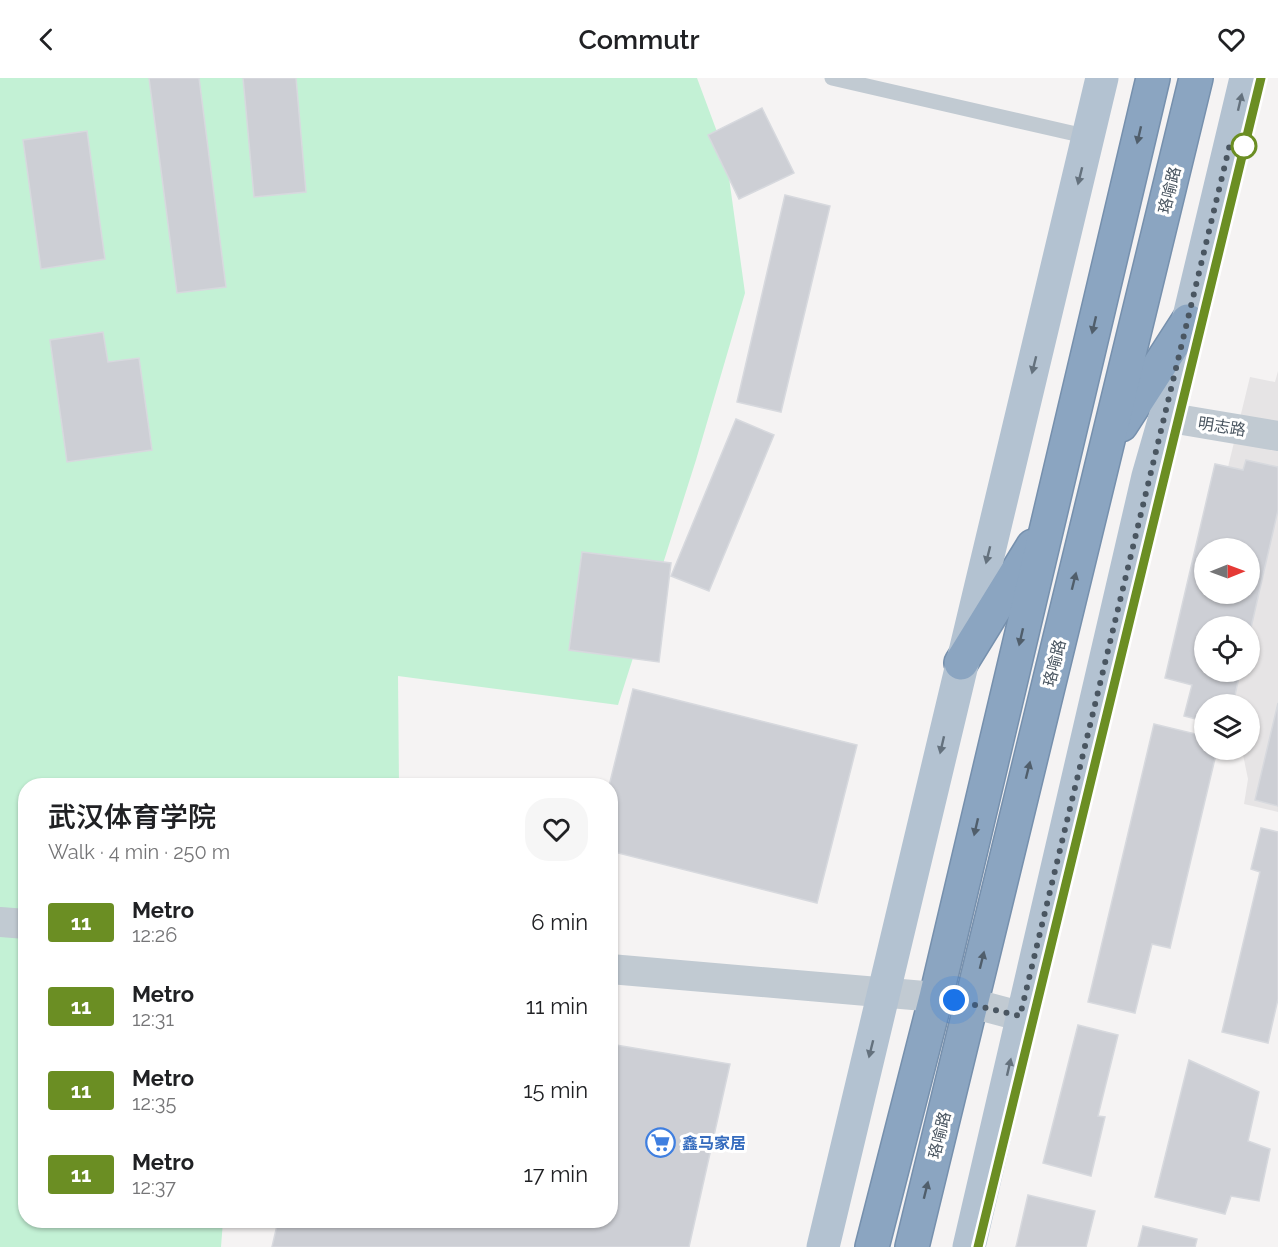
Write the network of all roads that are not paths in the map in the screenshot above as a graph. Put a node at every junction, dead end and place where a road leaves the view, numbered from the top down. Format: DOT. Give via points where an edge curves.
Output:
graph roads {
  1 [pos="832,78"];
  2 [pos="1102,78"];
  3 [pos="1153,78"];
  4 [pos="1196,78"];
  5 [pos="1246,78"];
  6 [pos="1089,137"];
  7 [pos="1188,321"];
  8 [pos="1165,417"];
  9 [pos="1278,436"];
  10 [pos="1107,447"];
  11 [pos="1048,521"];
  12 [pos="962,663"];
  13 [pos="0,922"];
  14 [pos="18,923"];
  15 [pos="618,970"];
  16 [pos="884,992"];
  17 [pos="936,998"];
  18 [pos="971,1003"];
  19 [pos="1020,1016"];
  20 [pos="823,1247"];
  21 [pos="872,1247"];
  22 [pos="912,1247"];
  23 [pos="969,1247"];
  1 -- 6 [label="lane"];
  2 -- 6 [label="main road"];
  3 -- 11 [label="highway, one-way"];
  4 -- 10 [label="highway, 珞喻路"];
  7 -- 5 [label="main road, one-way"];
  6 -- 12 [label="main road, one-way"];
  7 -- 8 [label="main road"];
  7 -- 10 [label="highway"];
  8 -- 9 [label="street, 明志路"];
  8 -- 19 [label="main road"];
  18 -- 10 [label="highway, 珞喻路, one-way"];
  11 -- 12 [label="highway"];
  11 -- 17 [label="highway, one-way"];
  12 -- 16 [label="main road, one-way"];
  13 -- 14 [label="street"];
  15 -- 16 [label="street"];
  16 -- 17 [label="street"];
  16 -- 20 [label="main road, one-way"];
  17 -- 18 [label="street"];
  17 -- 21 [label="highway"];
  18 -- 19 [label="street"];
  22 -- 18 [label="highway, 珞喻路, one-way"];
  23 -- 19 [label="main road, one-way"];
}
